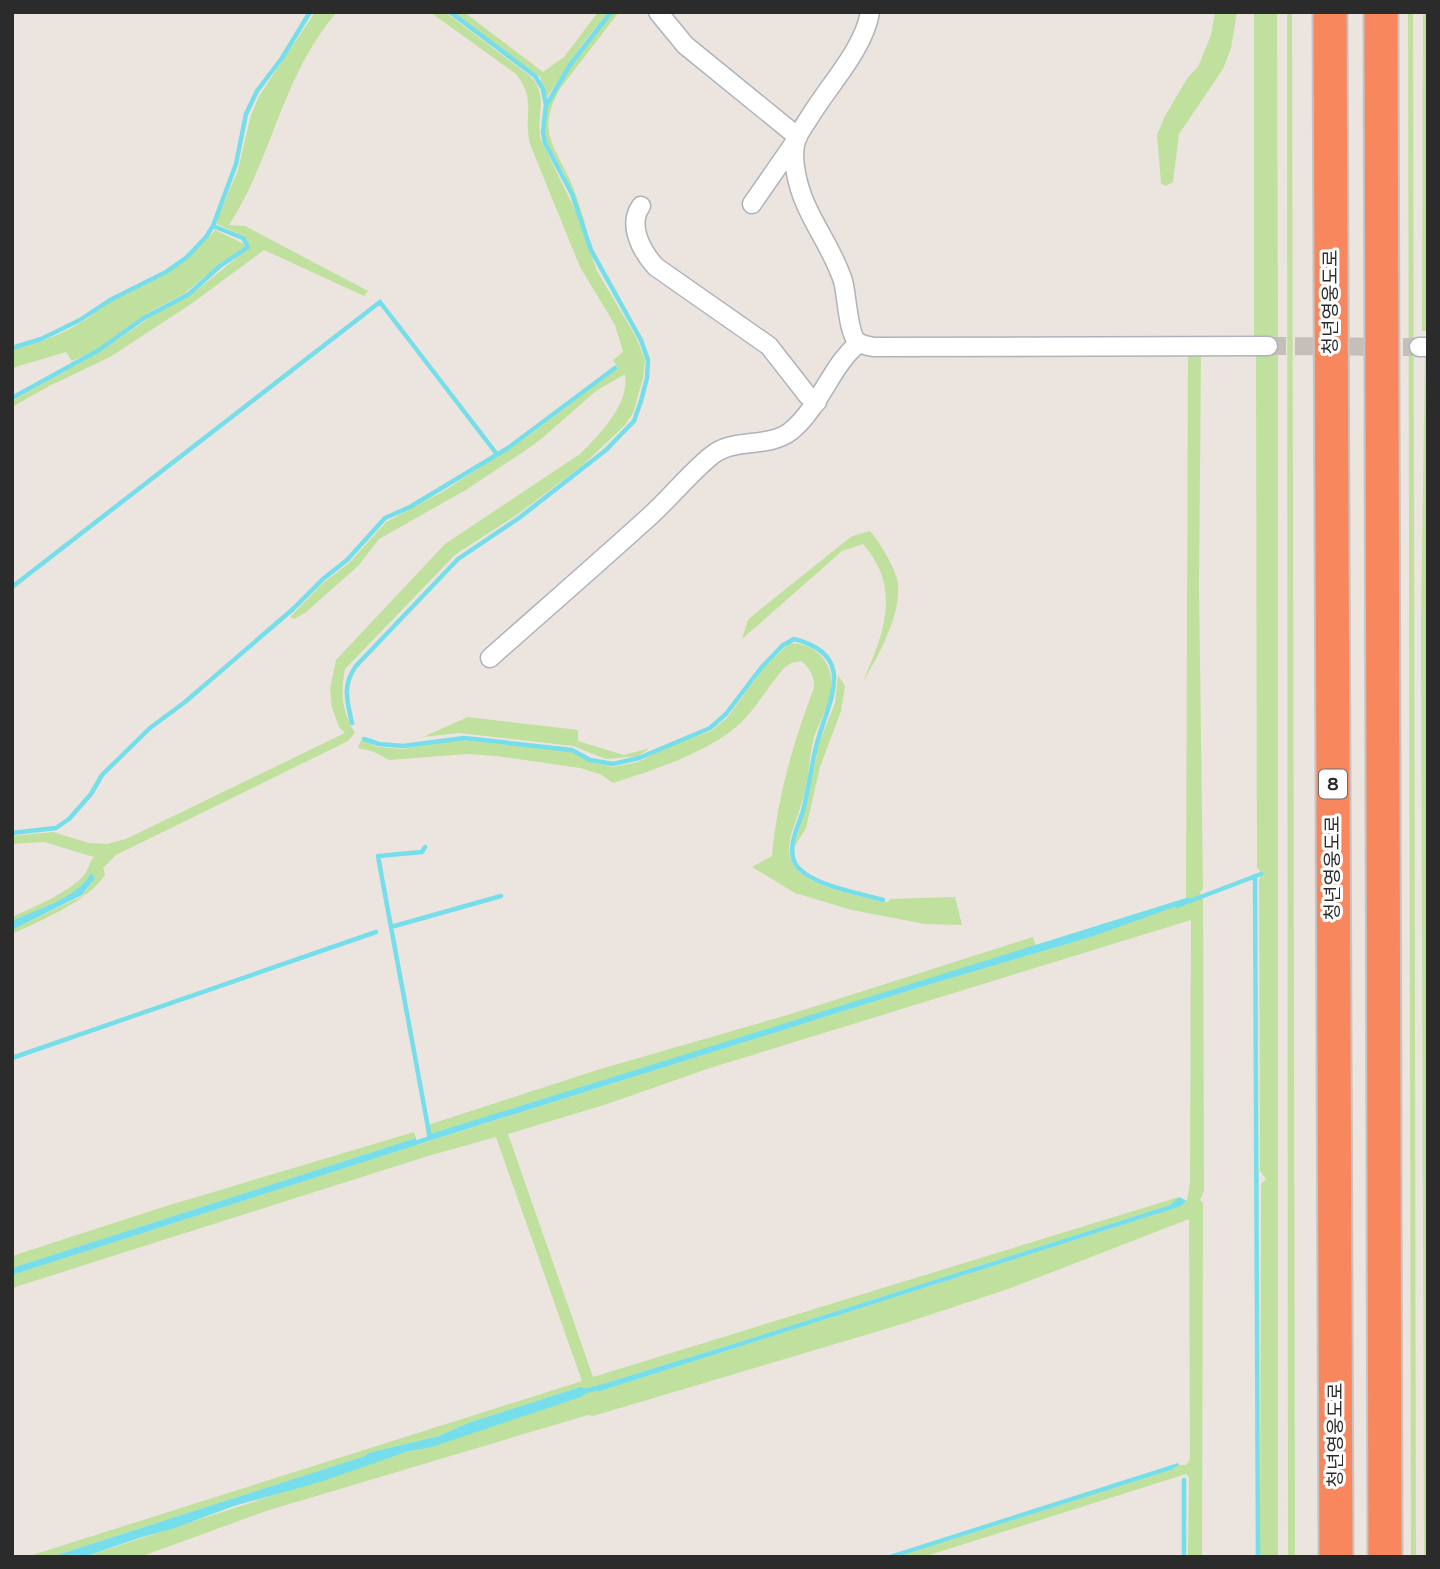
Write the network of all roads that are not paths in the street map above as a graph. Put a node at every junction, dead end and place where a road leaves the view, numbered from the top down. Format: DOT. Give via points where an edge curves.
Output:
graph roads {
  1 [pos="658,12"];
  2 [pos="870,12"];
  3 [pos="1330,12"];
  4 [pos="1381,12"];
  5 [pos="797,140"];
  6 [pos="752,204"];
  7 [pos="641,206"];
  8 [pos="859,343"];
  9 [pos="1268,346"];
  10 [pos="817,402"];
  11 [pos="490,658"];
  12 [pos="1336,1557"];
  13 [pos="1385,1557"];
  1 -- 5 [label="street" via="685,45"];
  2 -- 5 [label="street" via="858,46"];
  3 -- 12 [label="highway, 청년영웅도로 / 8"];
  4 -- 13 [label="highway"];
  5 -- 6 [label="street"];
  5 -- 8 [label="street" via="799,188 839,270 850,328"];
  7 -- 10 [label="street" via="635,213 635,227 656,267 769,346"];
  8 -- 9 [label="street" via="874,347"];
  8 -- 10 [label="street" via="847,352"];
  10 -- 11 [label="street" via="780,439 727,447 712,454 653,514"];
}
